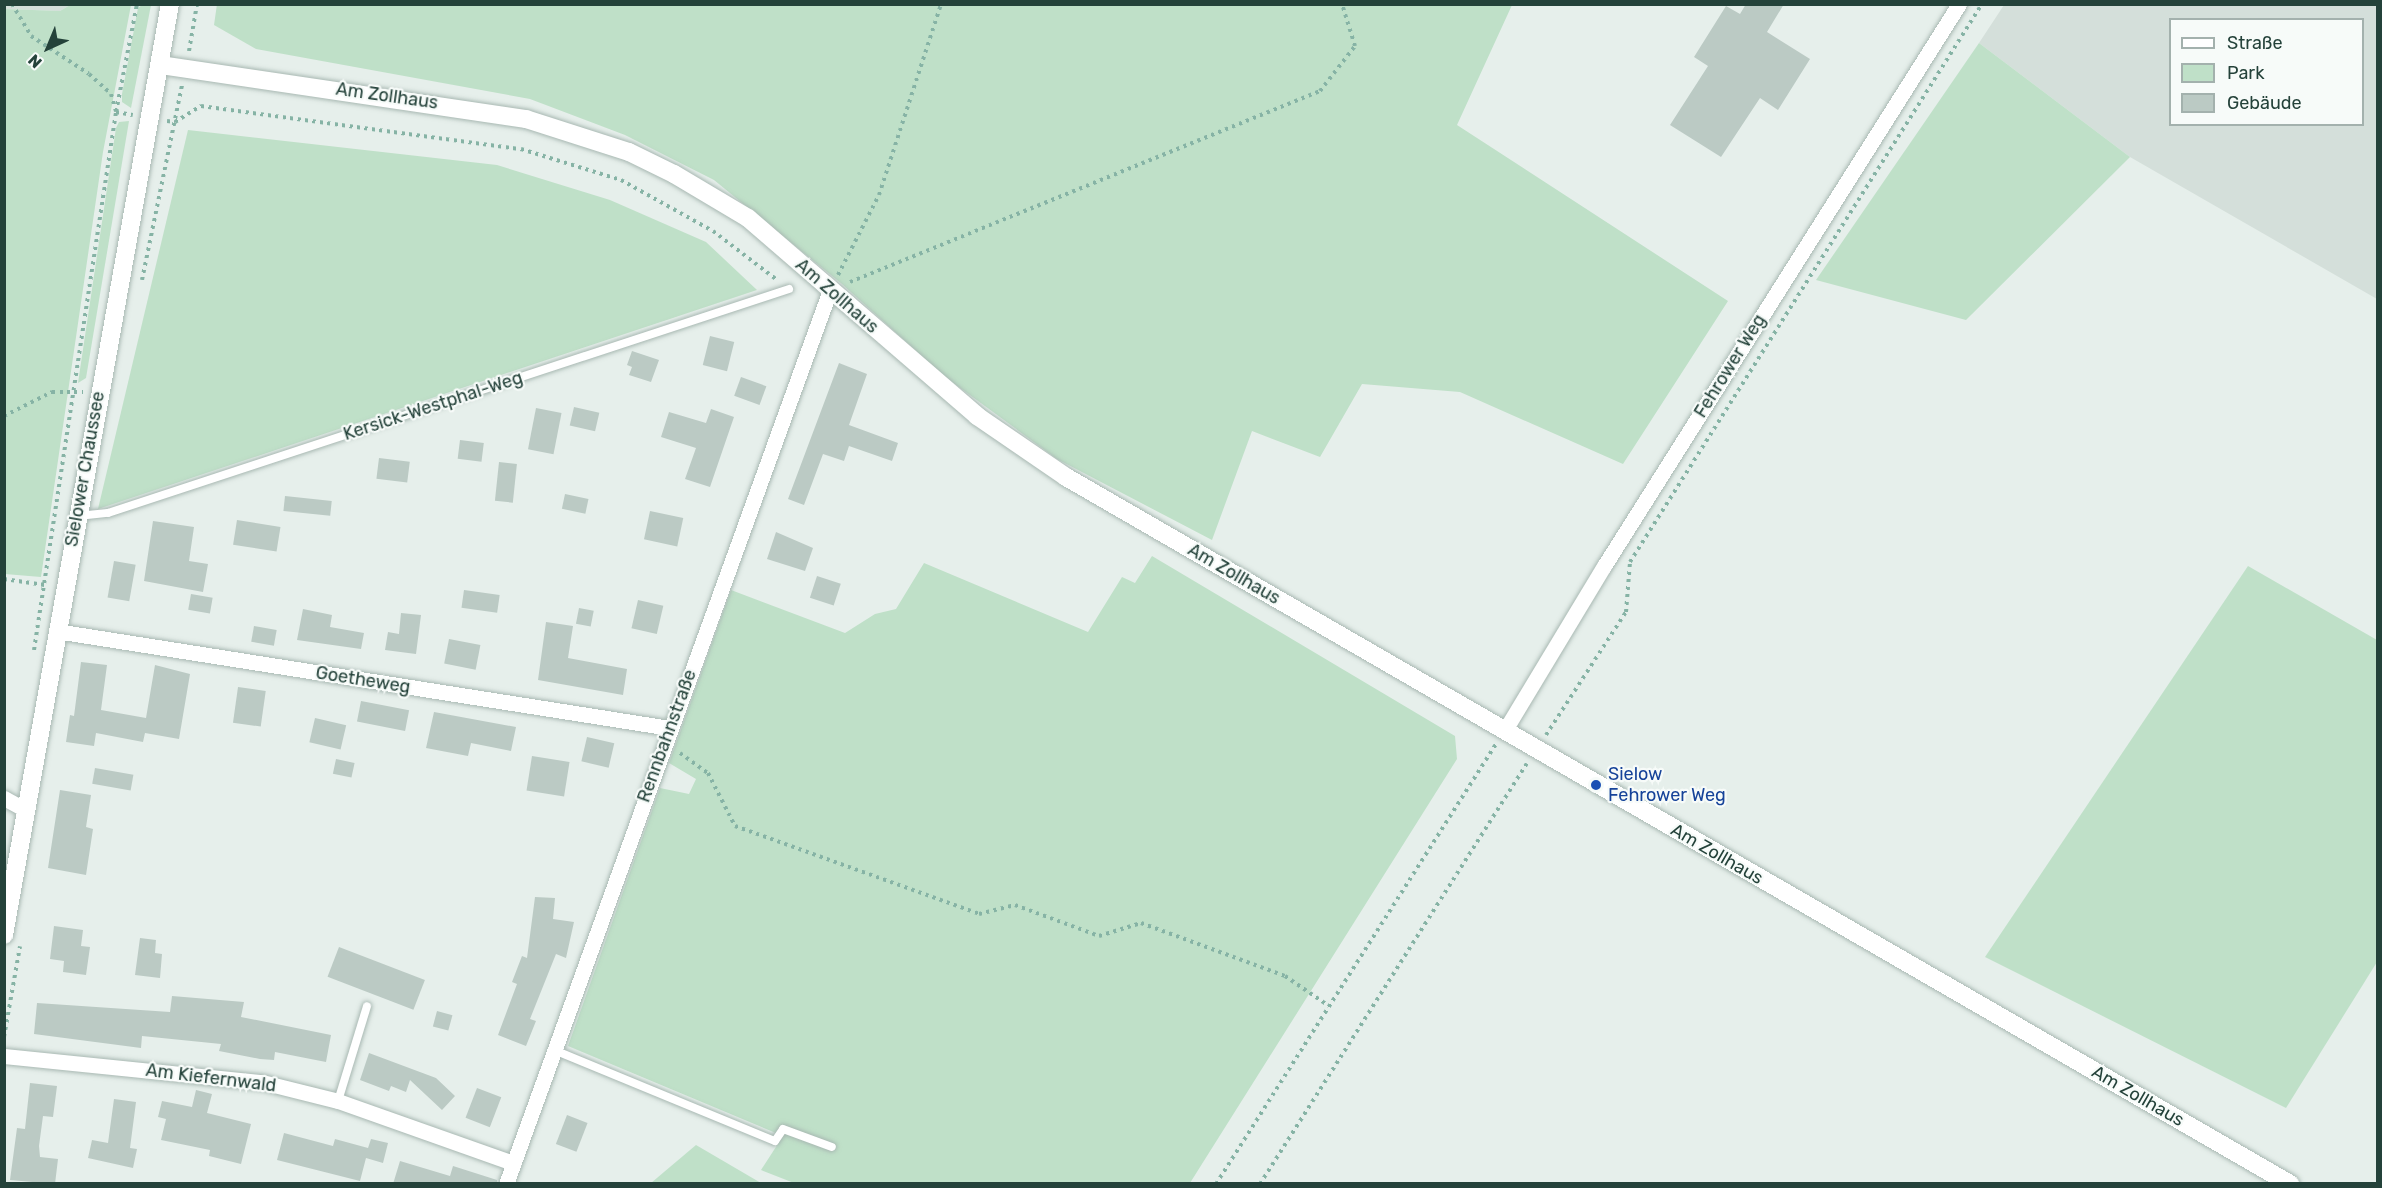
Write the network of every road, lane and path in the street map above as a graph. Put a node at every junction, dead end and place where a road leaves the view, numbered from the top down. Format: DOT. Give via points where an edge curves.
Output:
graph roads {
  1 [pos="12,4"];
  2 [pos="137,4"];
  3 [pos="170,4"];
  4 [pos="941,4"];
  5 [pos="1342,4"];
  6 [pos="1959,4"];
  7 [pos="1982,4"];
  8 [pos="160,65"];
  9 [pos="116,112"];
  10 [pos="176,122"];
  11 [pos="789,289"];
  12 [pos="830,290"];
  13 [pos="74,390"];
  14 [pos="4,416"];
  15 [pos="76,515"];
  16 [pos="4,579"];
  17 [pos="44,585"];
  18 [pos="64,586"];
  19 [pos="56,631"];
  20 [pos="32,663"];
  21 [pos="1505,730"];
  22 [pos="667,736"];
  23 [pos="1536,749"];
  24 [pos="4,798"];
  25 [pos="24,809"];
  26 [pos="4,935"];
  27 [pos="367,1006"];
  28 [pos="1329,1006"];
  29 [pos="554,1050"];
  30 [pos="4,1056"];
  31 [pos="338,1101"];
  32 [pos="832,1147"];
  33 [pos="513,1164"];
  34 [pos="506,1184"];
  35 [pos="1216,1184"];
  36 [pos="1260,1184"];
  37 [pos="2290,1184"];
  1 -- 9 [label="path" via="31,36 89,74 111,94"];
  2 -- 9 [label="path"];
  3 -- 8 [label="street, Sielower Chaussee"];
  4 -- 12 [label="path" via="879,195"];
  5 -- 12 [label="path" via="1355,46 1320,91"];
  6 -- 21 [label="street, Fehrower Weg" via="1604,566"];
  7 -- 23 [label="path" via="1630,562 1626,612"];
  8 -- 12 [label="street, Am Zollhaus" via="468,108 580,134 674,174 748,218"];
  8 -- 15 [label="street, Sielower Chaussee"];
  9 -- 13 [label="path"];
  10 -- 11 [label="path" via="201,106 521,149 621,180 712,231"];
  11 -- 15 [label="lane, Kersick-Westphal-Weg" via="108,513"];
  12 -- 21 [label="street, Am Zollhaus" via="977,416 1066,477"];
  12 -- 22 [label="street, Rennbahnstraße"];
  13 -- 14 [label="path" via="52,393"];
  13 -- 17 [label="path"];
  15 -- 18 [label="street, Sielower Chaussee"];
  16 -- 17 [label="path"];
  17 -- 18 [label="path"];
  17 -- 20 [label="path"];
  18 -- 19 [label="street, Sielower Chaussee"];
  19 -- 22 [label="street, Goetheweg"];
  19 -- 25 [label="street, Sielower Chaussee"];
  21 -- 23 [label="street, Am Zollhaus"];
  21 -- 28 [label="path"];
  22 -- 28 [label="path" via="708,773 735,826 979,914 1016,905 1099,936 1141,923 1285,976"];
  22 -- 29 [label="street, Rennbahnstraße"];
  23 -- 36 [label="path"];
  23 -- 37 [label="street, Am Zollhaus"];
  24 -- 25 [label="street"];
  25 -- 26 [label="street, Sielower Chaussee"];
  27 -- 31 [label="lane"];
  28 -- 35 [label="path"];
  29 -- 32 [label="lane" via="775,1141 783,1129"];
  29 -- 33 [label="street, Rennbahnstraße"];
  30 -- 31 [label="street, Am Kiefernwald" via="262,1082"];
  31 -- 33 [label="street, Am Kiefernwald"];
  33 -- 34 [label="street, Rennbahnstraße"];
}
